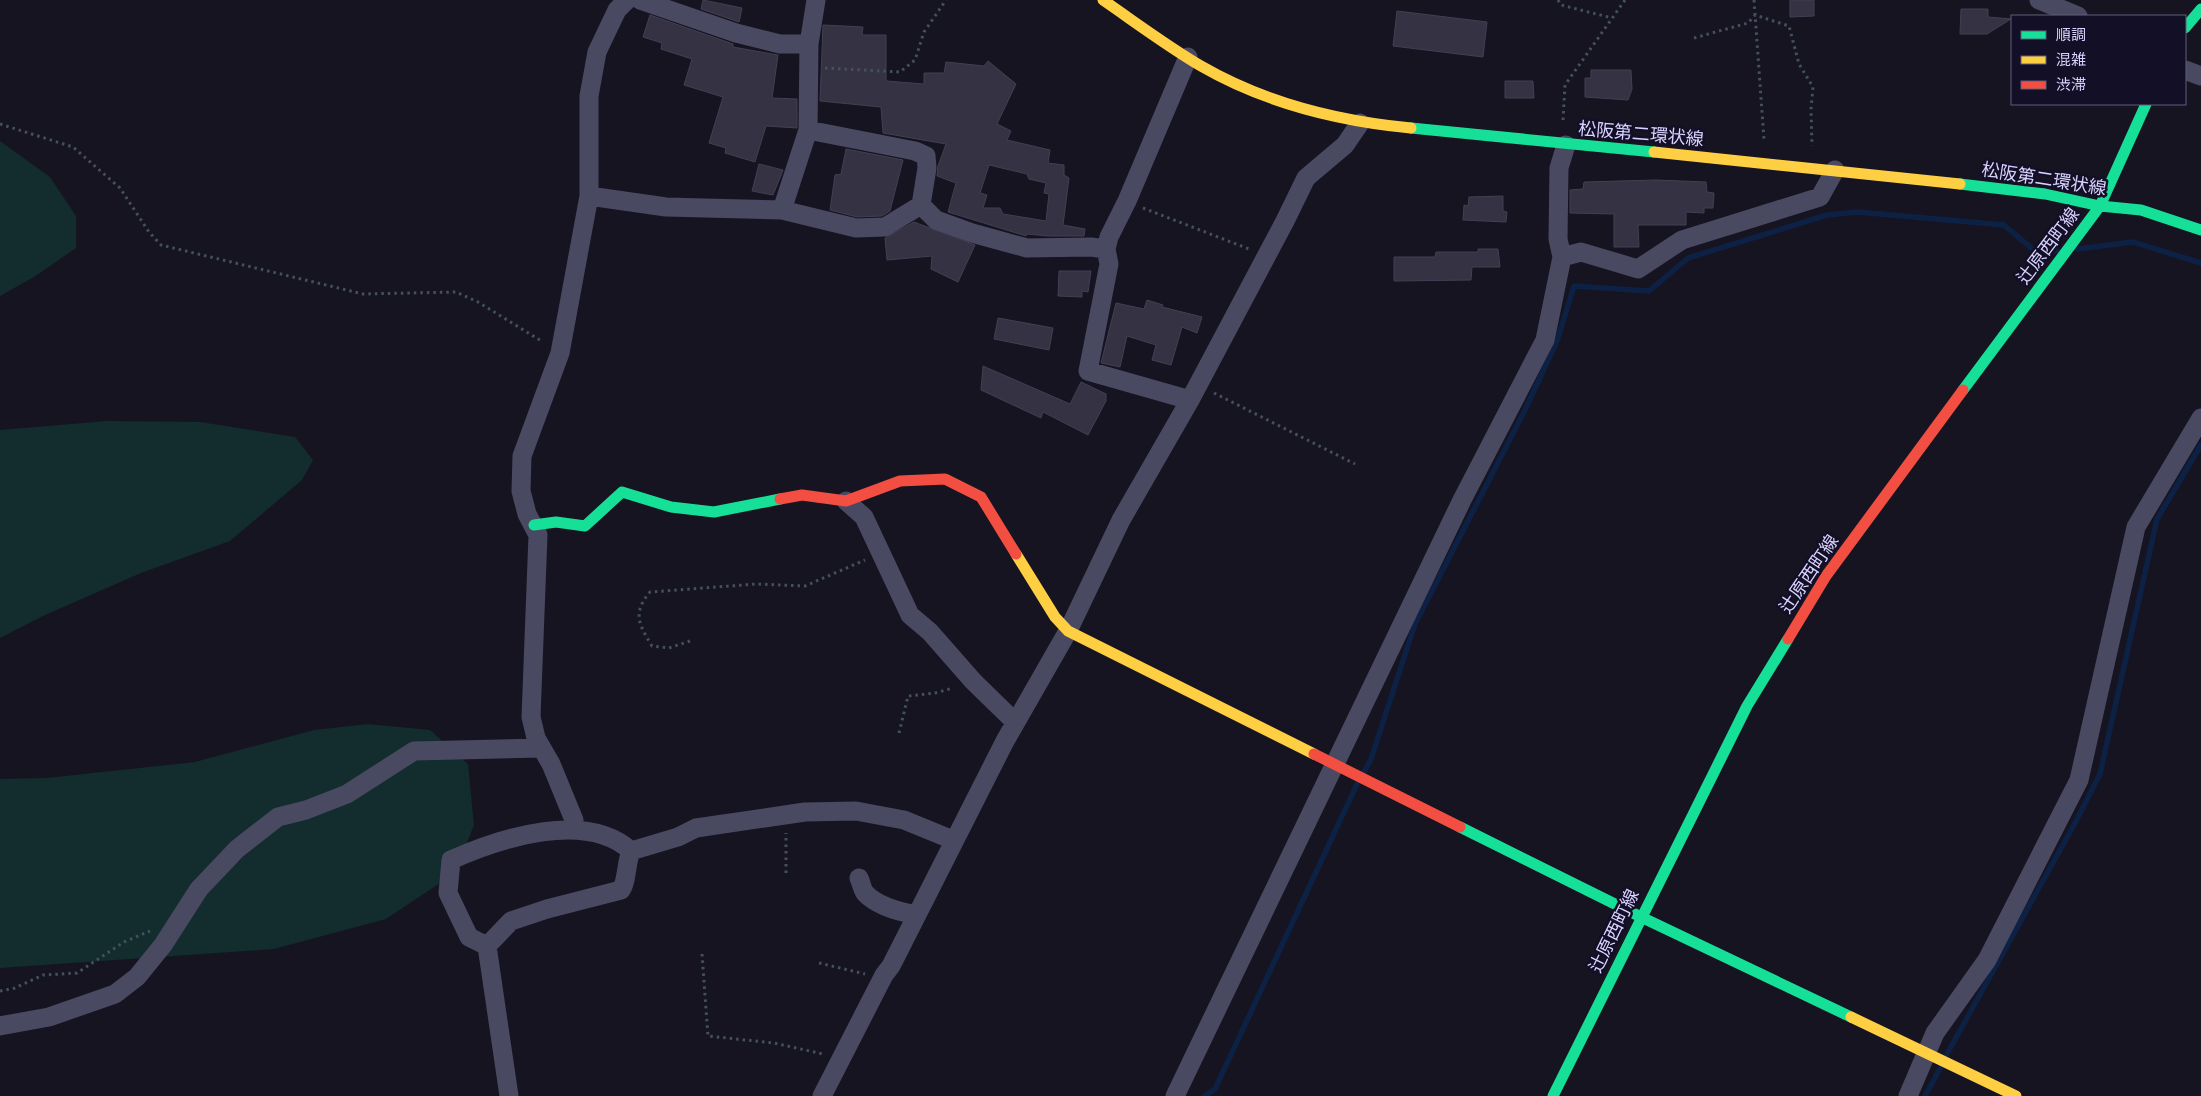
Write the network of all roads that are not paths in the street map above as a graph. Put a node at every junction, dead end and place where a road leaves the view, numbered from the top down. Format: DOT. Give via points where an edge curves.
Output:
graph roads {
  1 [pos="627,0"];
  2 [pos="640,0"];
  3 [pos="816,0"];
  4 [pos="1102,0"];
  5 [pos="2039,0"];
  6 [pos="2078,0"];
  7 [pos="2201,9"];
  8 [pos="2076,15"];
  9 [pos="2079,15"];
  10 [pos="2186,27"];
  11 [pos="809,44"];
  12 [pos="1188,57"];
  13 [pos="2186,70"];
  14 [pos="2201,76"];
  15 [pos="2146,105"];
  16 [pos="1360,123"];
  17 [pos="808,130"];
  18 [pos="1566,145"];
  19 [pos="1835,170"];
  20 [pos="589,196"];
  21 [pos="921,205"];
  22 [pos="2100,206"];
  23 [pos="782,210"];
  24 [pos="2201,230"];
  25 [pos="1106,249"];
  26 [pos="1562,257"];
  27 [pos="1194,392"];
  28 [pos="2201,418"];
  29 [pos="846,501"];
  30 [pos="534,525"];
  31 [pos="1068,631"];
  32 [pos="1015,722"];
  33 [pos="541,748"];
  34 [pos="1335,764"];
  35 [pos="574,830"];
  36 [pos="953,840"];
  37 [pos="631,851"];
  38 [pos="859,878"];
  39 [pos="916,915"];
  40 [pos="1641,916"];
  41 [pos="487,946"];
  42 [pos="0,1026"];
  43 [pos="1926,1053"];
  44 [pos="509,1096"];
  45 [pos="822,1096"];
  46 [pos="1175,1096"];
  47 [pos="1553,1096"];
  48 [pos="1908,1096"];
  49 [pos="2016,1096"];
  1 -- 20 [label="street" via="617,10 597,52 589,96"];
  2 -- 11 [label="street" via="736,33 780,44"];
  3 -- 11 [label="street"];
  4 -- 12 [label="main road, 松阪第二環状線"];
  5 -- 8 [label="street"];
  6 -- 9 [label="street"];
  7 -- 10 [label="main road"];
  11 -- 17 [label="street"];
  12 -- 16 [label="main road, 松阪第二環状線" via="1235,84 1299,108"];
  12 -- 25 [label="street"];
  13 -- 14 [label="street"];
  15 -- 22 [label="main road, 辻原西町線"];
  16 -- 18 [label="main road, 松阪第二環状線"];
  16 -- 27 [label="street" via="1345,145 1306,178"];
  17 -- 21 [label="street" via="915,151 926,156"];
  17 -- 23 [label="street"];
  18 -- 19 [label="main road, 松阪第二環状線"];
  18 -- 26 [label="street" via="1559,168 1558,239"];
  19 -- 22 [label="main road, 松阪第二環状線" via="2045,194"];
  19 -- 26 [label="street" via="1820,197 1682,240 1638,269 1581,252"];
  20 -- 23 [label="street" via="666,207"];
  20 -- 30 [label="street" via="560,353 522,456 521,491 527,514"];
  21 -- 23 [label="street" via="885,227 856,228"];
  21 -- 25 [label="street" via="936,220 1027,248 1091,246"];
  22 -- 24 [label="main road, 松阪第二環状線" via="2141,210"];
  22 -- 40 [label="main road, 辻原西町線" via="1826,576 1746,706"];
  25 -- 27 [label="street" via="1109,264 1088,371 1177,394"];
  26 -- 34 [label="street" via="1545,340 1462,500"];
  27 -- 31 [label="street" via="1121,520"];
  28 -- 43 [label="street" via="2136,527 2079,780 1987,960 1935,1033"];
  29 -- 30 [label="main road" via="802,495 714,512 671,507 622,492 585,526 556,522"];
  29 -- 31 [label="main road" via="900,481 945,479 960,485 980,497 1055,617"];
  29 -- 32 [label="street" via="864,517 910,615"];
  30 -- 33 [label="street" via="538,535 531,717"];
  31 -- 32 [label="street"];
  31 -- 34 [label="main road"];
  32 -- 36 [label="street"];
  33 -- 35 [label="street" via="571,812"];
  33 -- 42 [label="street" via="414,751 347,794 278,817 236,849 200,889 163,945 137,977 115,994 49,1017"];
  34 -- 40 [label="main road"];
  34 -- 46 [label="street"];
  35 -- 37 [label="street" via="619,840"];
  35 -- 41 [label="street" via="537,833 451,860 448,893 469,937"];
  36 -- 37 [label="street" via="904,820 856,811 805,812 696,828"];
  36 -- 39 [label="street"];
  37 -- 41 [label="street" via="626,862 625,885 621,890 547,908 510,921"];
  38 -- 39 [label="street" via="864,892 874,899 900,912"];
  39 -- 45 [label="street"];
  40 -- 43 [label="main road"];
  40 -- 47 [label="main road, 辻原西町線"];
  41 -- 44 [label="street"];
  43 -- 48 [label="street"];
  43 -- 49 [label="main road"];
}
